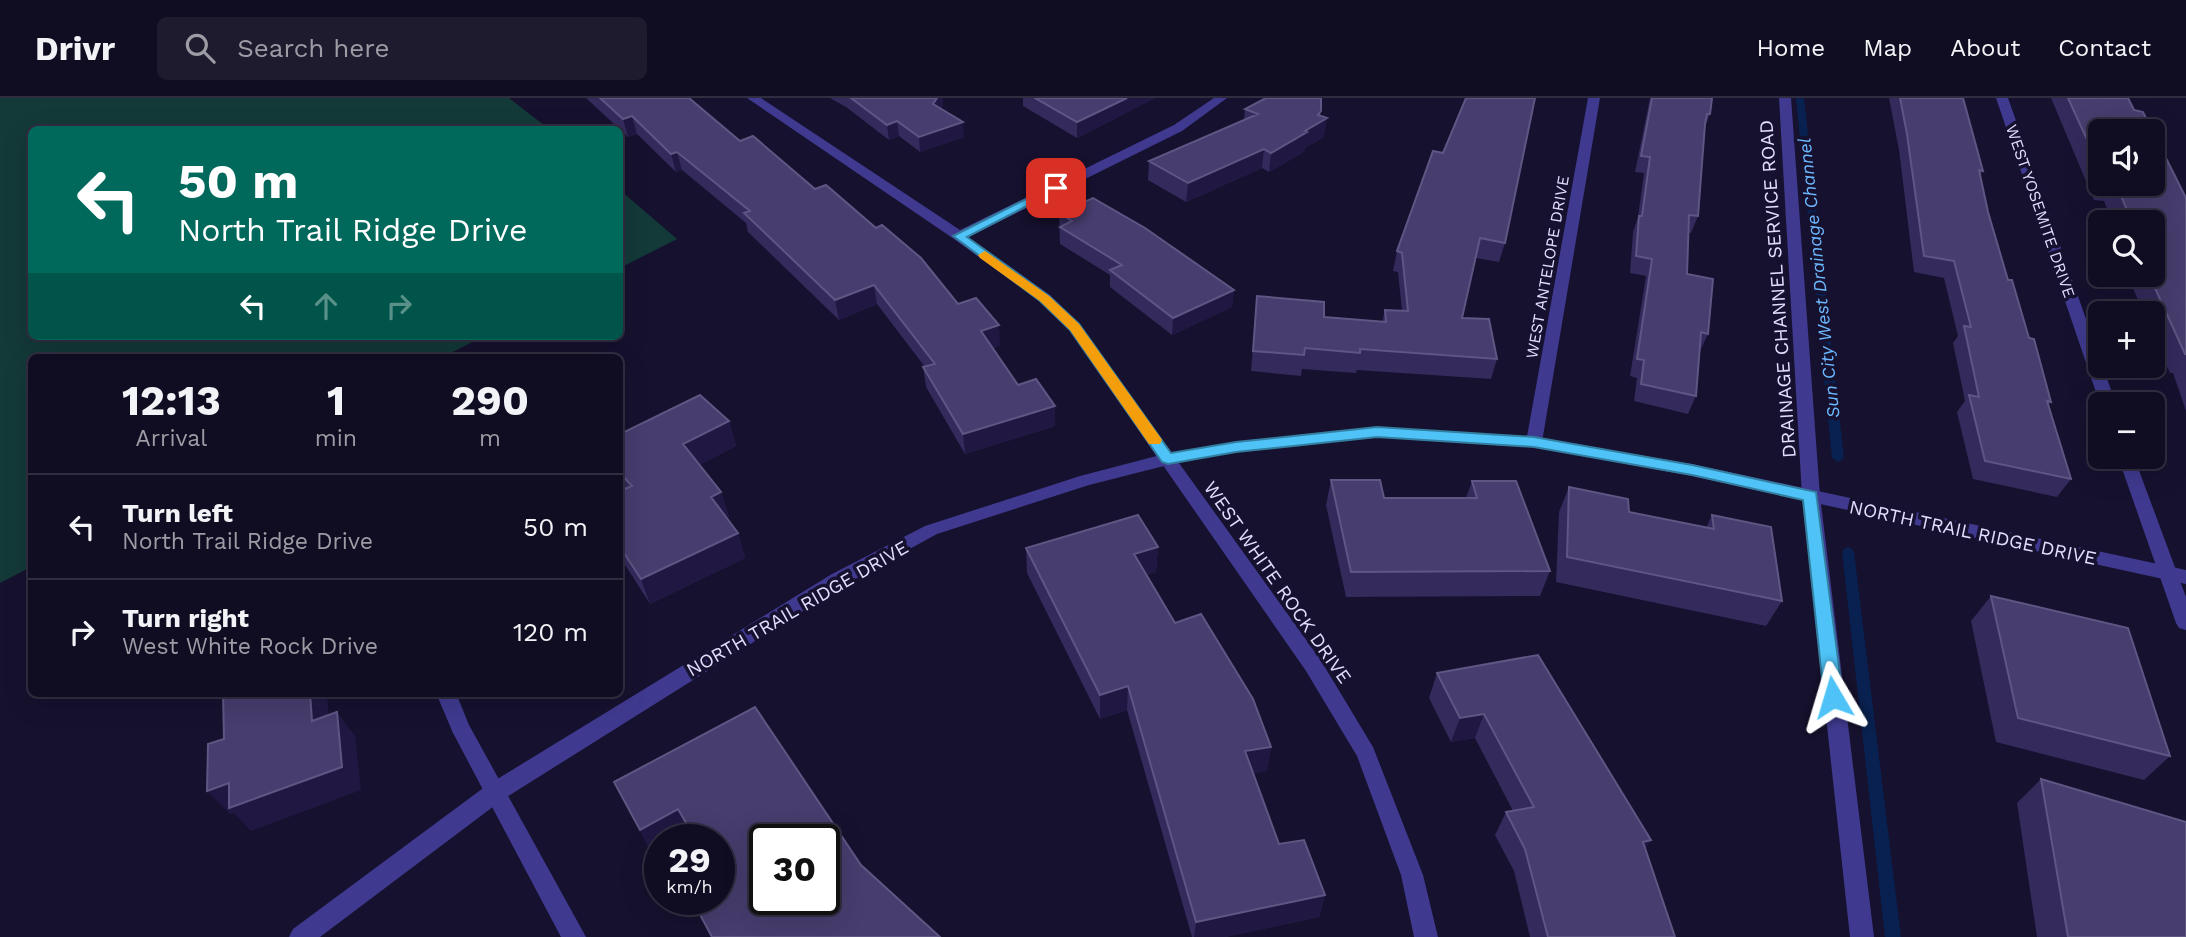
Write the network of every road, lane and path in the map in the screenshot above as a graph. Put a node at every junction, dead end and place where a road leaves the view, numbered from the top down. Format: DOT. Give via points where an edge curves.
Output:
graph roads {
  1 [pos="753,98"];
  2 [pos="1221,98"];
  3 [pos="1594,98"];
  4 [pos="1785,98"];
  5 [pos="2002,98"];
  6 [pos="959,236"];
  7 [pos="2104,392"];
  8 [pos="1534,442"];
  9 [pos="1168,459"];
  10 [pos="2130,469"];
  11 [pos="1817,498"];
  12 [pos="2167,573"];
  13 [pos="2186,578"];
  14 [pos="2186,623"];
  15 [pos="448,697"];
  16 [pos="494,793"];
  17 [pos="301,937"];
  18 [pos="574,937"];
  19 [pos="1426,937"];
  20 [pos="1862,937"];
  1 -- 6 [label="street, WEST WHITE ROCK DRIVE"];
  2 -- 6 [label="street" via="1178,128"];
  3 -- 8 [label="street, WEST ANTELOPE DRIVE"];
  4 -- 11 [label="street, DRAINAGE CHANNEL SERVICE ROAD"];
  5 -- 7 [label="street, WEST YOSEMITE DRIVE"];
  6 -- 9 [label="street, WEST WHITE ROCK DRIVE" via="1045,298 1074,327"];
  8 -- 9 [label="street, NORTH TRAIL RIDGE DRIVE" via="1377,432"];
  8 -- 11 [label="street, NORTH TRAIL RIDGE DRIVE"];
  9 -- 16 [label="street, NORTH TRAIL RIDGE DRIVE" via="1009,502 931,530 799,603"];
  9 -- 19 [label="street, WEST WHITE ROCK DRIVE" via="1312,665 1366,753 1412,875"];
  10 -- 12 [label="street"];
  11 -- 12 [label="street, NORTH TRAIL RIDGE DRIVE"];
  11 -- 20 [label="street, DRAINAGE CHANNEL SERVICE ROAD"];
  12 -- 13 [label="street, NORTH TRAIL RIDGE DRIVE"];
  12 -- 14 [label="street"];
  15 -- 16 [label="street"];
  16 -- 17 [label="street, NORTH TRAIL RIDGE DRIVE"];
  16 -- 18 [label="street"];
}
